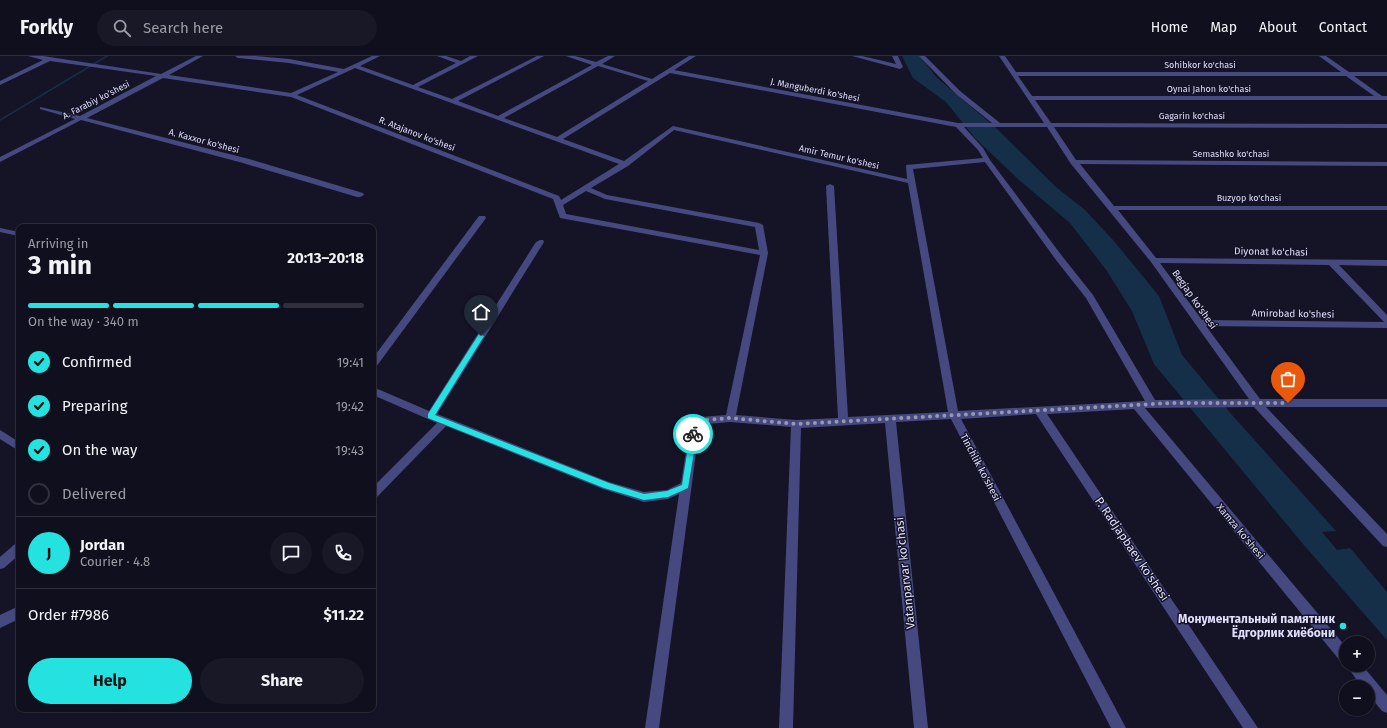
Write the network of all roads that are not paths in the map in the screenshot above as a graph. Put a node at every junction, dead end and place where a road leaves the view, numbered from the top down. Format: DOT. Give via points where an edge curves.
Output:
graph roads {
  1 [pos="31,56"];
  2 [pos="200,56"];
  3 [pos="238,56"];
  4 [pos="301,56"];
  5 [pos="377,56"];
  6 [pos="440,56"];
  7 [pos="475,56"];
  8 [pos="542,56"];
  9 [pos="569,56"];
  10 [pos="612,56"];
  11 [pos="693,56"];
  12 [pos="855,56"];
  13 [pos="895,56"];
  14 [pos="922,56"];
  15 [pos="1002,56"];
  16 [pos="1322,56"];
  17 [pos="49,59"];
  18 [pos="289,61"];
  19 [pos="462,63"];
  20 [pos="597,64"];
  21 [pos="355,66"];
  22 [pos="344,71"];
  23 [pos="669,71"];
  24 [pos="1013,74"];
  25 [pos="1346,74"];
  26 [pos="1387,74"];
  27 [pos="163,76"];
  28 [pos="654,81"];
  29 [pos="0,83"];
  30 [pos="413,87"];
  31 [pos="292,95"];
  32 [pos="1030,98"];
  33 [pos="1384,98"];
  34 [pos="453,101"];
  35 [pos="1387,103"];
  36 [pos="42,108"];
  37 [pos="82,118"];
  38 [pos="499,118"];
  39 [pos="995,124"];
  40 [pos="961,125"];
  41 [pos="1048,125"];
  42 [pos="1387,126"];
  43 [pos="559,139"];
  44 [pos="0,160"];
  45 [pos="988,160"];
  46 [pos="1074,162"];
  47 [pos="625,164"];
  48 [pos="1387,164"];
  49 [pos="911,182"];
  50 [pos="830,186"];
  51 [pos="585,188"];
  52 [pos="360,195"];
  53 [pos="559,204"];
  54 [pos="1112,208"];
  55 [pos="1387,208"];
  56 [pos="482,218"];
  57 [pos="0,230"];
  58 [pos="16,233"];
  59 [pos="540,242"];
  60 [pos="764,253"];
  61 [pos="1154,260"];
  62 [pos="1331,262"];
  63 [pos="1387,263"];
  64 [pos="1387,320"];
  65 [pos="1199,323"];
  66 [pos="1387,325"];
  67 [pos="376,362"];
  68 [pos="376,392"];
  69 [pos="1256,402"];
  70 [pos="1387,403"];
  71 [pos="1152,404"];
  72 [pos="1137,405"];
  73 [pos="1039,410"];
  74 [pos="954,415"];
  75 [pos="431,416"];
  76 [pos="730,418"];
  77 [pos="890,418"];
  78 [pos="445,421"];
  79 [pos="843,421"];
  80 [pos="796,424"];
  81 [pos="0,434"];
  82 [pos="16,444"];
  83 [pos="686,486"];
  84 [pos="376,491"];
  85 [pos="1387,542"];
  86 [pos="16,551"];
  87 [pos="0,564"];
  88 [pos="16,614"];
  89 [pos="0,622"];
  90 [pos="1339,649"];
  91 [pos="1359,672"];
  92 [pos="1387,706"];
  93 [pos="652,728"];
  94 [pos="786,728"];
  95 [pos="921,728"];
  96 [pos="1119,728"];
  97 [pos="1250,728"];
  1 -- 17 [label="street, R. Atajanov ko'shesi"];
  2 -- 27 [label="street, A. Farabiy ko'shesi"];
  3 -- 18 [label="street"];
  4 -- 18 [label="street"];
  5 -- 21 [label="street"];
  6 -- 19 [label="street"];
  7 -- 19 [label="street"];
  8 -- 34 [label="street"];
  9 -- 20 [label="street"];
  10 -- 20 [label="street"];
  11 -- 23 [label="street"];
  12 -- 13 [label="street" via="900,67"];
  14 -- 39 [label="street" via="937,74"];
  15 -- 24 [label="street, Begjap ko'shesi"];
  16 -- 25 [label="street"];
  17 -- 27 [label="street, R. Atajanov ko'shesi"];
  17 -- 29 [label="street"];
  18 -- 22 [label="street"];
  19 -- 30 [label="street"];
  20 -- 28 [label="street"];
  20 -- 38 [label="street"];
  21 -- 22 [label="street"];
  21 -- 30 [label="street"];
  22 -- 31 [label="street"];
  23 -- 28 [label="street"];
  23 -- 40 [label="street, J. Manguberdi ko'shesi"];
  24 -- 25 [label="street, Sohibkor ko'chasi"];
  24 -- 32 [label="street, Begjap ko'shesi"];
  25 -- 26 [label="street, Sohibkor ko'chasi"];
  25 -- 33 [label="street"];
  27 -- 31 [label="street, R. Atajanov ko'shesi"];
  27 -- 37 [label="street, A. Farabiy ko'shesi"];
  28 -- 43 [label="street"];
  30 -- 34 [label="street"];
  31 -- 53 [label="street, R. Atajanov ko'shesi" via="556,198"];
  32 -- 33 [label="street, Oynai Jahon ko'chasi"];
  32 -- 41 [label="street, Begjap ko'shesi"];
  33 -- 35 [label="street"];
  34 -- 38 [label="street"];
  36 -- 37 [label="street, A. Kaxxor ko'shesi"];
  37 -- 44 [label="street, A. Farabiy ko'shesi"];
  37 -- 52 [label="street, A. Kaxxor ko'shesi" via="246,161"];
  38 -- 43 [label="street"];
  39 -- 40 [label="street, J. Manguberdi ko'shesi"];
  39 -- 41 [label="street, Gagarin ko'chasi"];
  40 -- 45 [label="street"];
  41 -- 42 [label="street, Gagarin ko'chasi"];
  41 -- 46 [label="street, Begjap ko'shesi"];
  43 -- 47 [label="street"];
  45 -- 49 [label="street" via="910,167"];
  45 -- 71 [label="street" via="1090,297"];
  46 -- 48 [label="street, Semashko ko'chasi"];
  46 -- 54 [label="street, Begjap ko'shesi"];
  47 -- 49 [label="street, Amir Temur ko'shesi" via="673,128"];
  47 -- 51 [label="street"];
  49 -- 74 [label="street, Tinchlik ko'shesi"];
  50 -- 79 [label="street"];
  51 -- 53 [label="street"];
  51 -- 60 [label="street" via="605,197 759,225"];
  53 -- 60 [label="street, R. Atajanov ko'shesi" via="563,216"];
  54 -- 55 [label="street, Buzyop ko'chasi"];
  54 -- 61 [label="street, Begjap ko'shesi"];
  56 -- 67 [label="street"];
  57 -- 58 [label="street"];
  59 -- 75 [label="street"];
  60 -- 76 [label="street"];
  61 -- 62 [label="street, Diyonat ko'chasi"];
  61 -- 65 [label="street, Begjap ko'shesi"];
  62 -- 63 [label="street, Diyonat ko'chasi"];
  62 -- 64 [label="street"];
  65 -- 66 [label="street, Amirobad ko'shesi"];
  65 -- 69 [label="street, Begjap ko'shesi"];
  68 -- 75 [label="street"];
  69 -- 70 [label="street"];
  69 -- 71 [label="street"];
  69 -- 85 [label="street, Begjap ko'shesi"];
  71 -- 72 [label="street"];
  72 -- 73 [label="street"];
  72 -- 90 [label="street, Xamza ko'shesi"];
  73 -- 74 [label="street"];
  73 -- 97 [label="street, P. Radjapbaev ko'shesi"];
  74 -- 77 [label="street"];
  74 -- 96 [label="street, Tinchlik ko'shesi"];
  75 -- 78 [label="street"];
  76 -- 80 [label="street"];
  76 -- 83 [label="street" via="704,420 694,430"];
  77 -- 79 [label="street"];
  77 -- 95 [label="street, Vatanparvar ko'chasi"];
  78 -- 83 [label="street" via="607,486 644,497 668,494"];
  78 -- 84 [label="street"];
  79 -- 80 [label="street"];
  80 -- 94 [label="street"];
  81 -- 82 [label="street"];
  83 -- 93 [label="street"];
  86 -- 87 [label="street"];
  88 -- 89 [label="street"];
  91 -- 92 [label="street"];
}
